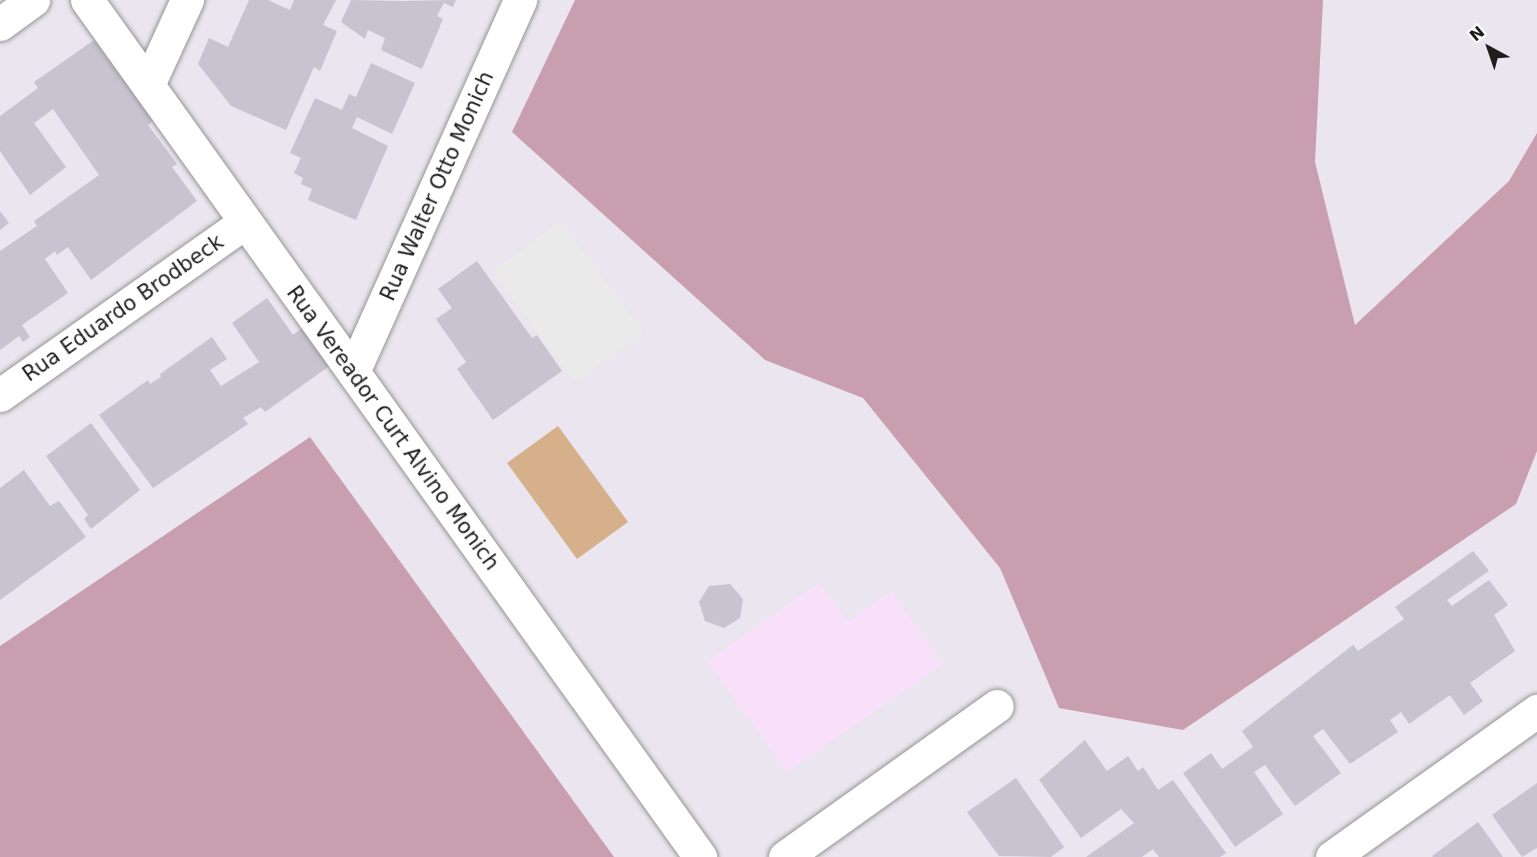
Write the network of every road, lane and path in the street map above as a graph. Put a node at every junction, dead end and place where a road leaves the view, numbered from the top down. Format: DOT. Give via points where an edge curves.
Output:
graph roads {
  1 [pos="33,0"];
  2 [pos="87,0"];
  3 [pos="187,0"];
  4 [pos="520,0"];
  5 [pos="0,24"];
  6 [pos="148,85"];
  7 [pos="245,222"];
  8 [pos="353,372"];
  9 [pos="0,395"];
  10 [pos="997,706"];
  11 [pos="1537,711"];
  12 [pos="700,857"];
  13 [pos="785,857"];
  14 [pos="1332,857"];
  1 -- 5 [label="street"];
  2 -- 6 [label="street, Rua Vereador Curt Alvino Monich"];
  3 -- 6 [label="street"];
  4 -- 8 [label="street, Rua Walter Otto Monich"];
  6 -- 7 [label="street, Rua Vereador Curt Alvino Monich"];
  7 -- 8 [label="street, Rua Vereador Curt Alvino Monich"];
  7 -- 9 [label="street, Rua Eduardo Brodbeck"];
  8 -- 12 [label="street, Rua Vereador Curt Alvino Monich"];
  10 -- 13 [label="street"];
  11 -- 14 [label="street"];
}
